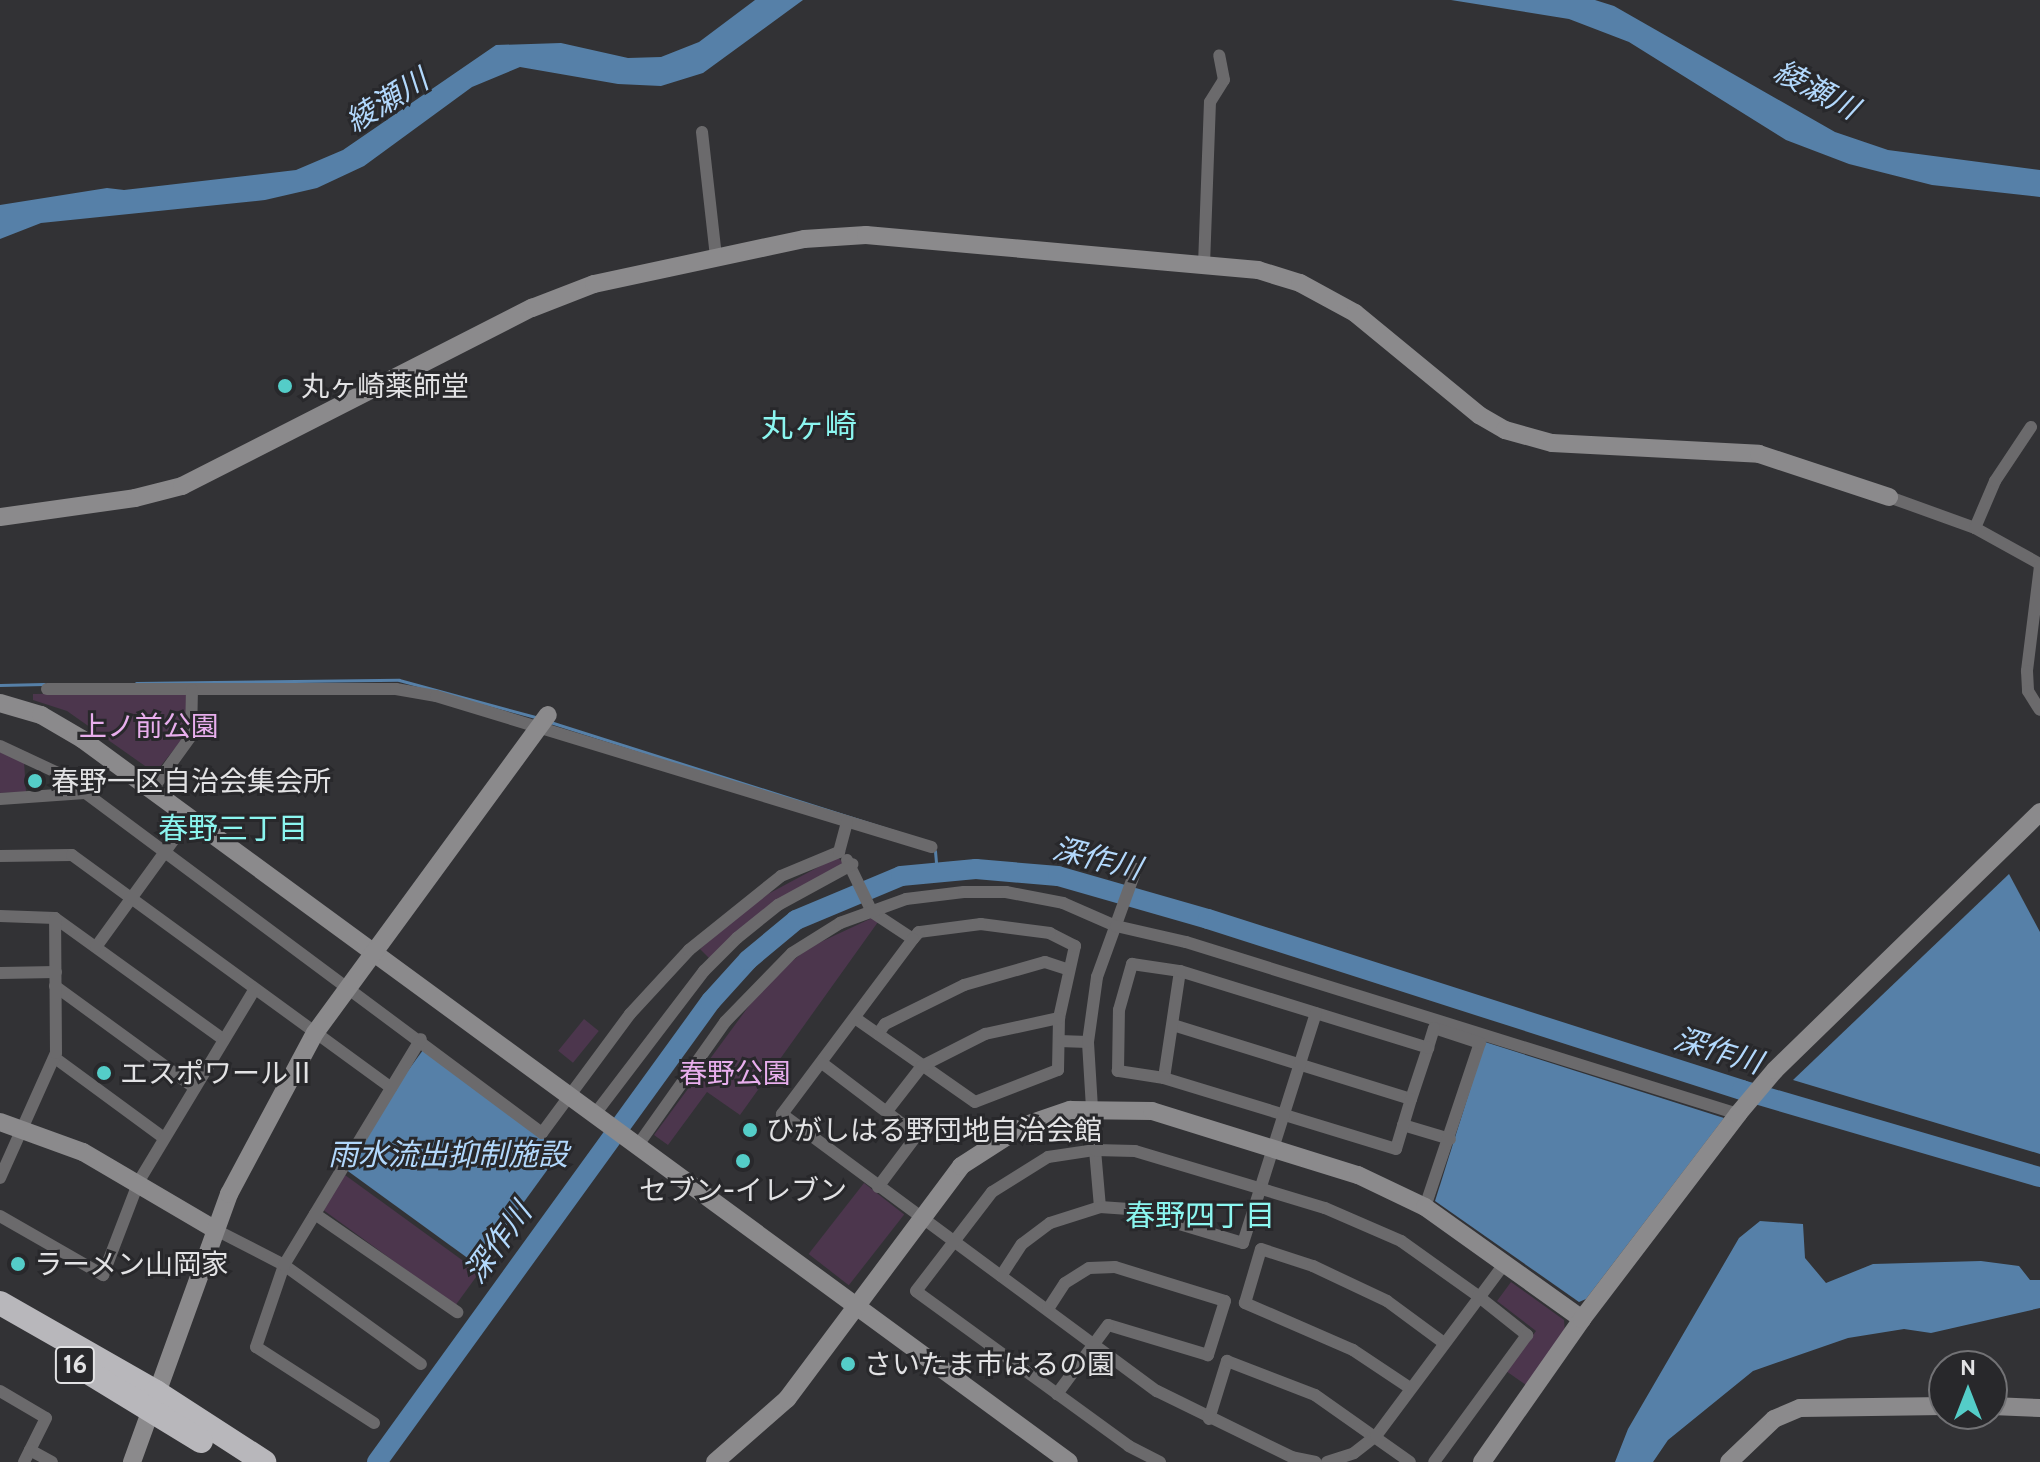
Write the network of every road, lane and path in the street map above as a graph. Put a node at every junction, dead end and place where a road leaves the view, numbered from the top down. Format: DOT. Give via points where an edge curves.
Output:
graph roads {
  1 [pos="1219,55"];
  2 [pos="702,132"];
  3 [pos="716,257"];
  4 [pos="1204,265"];
  5 [pos="2031,427"];
  6 [pos="1889,497"];
  7 [pos="0,517"];
  8 [pos="1975,528"];
  9 [pos="2040,565"];
  10 [pos="47,689"];
  11 [pos="192,690"];
  12 [pos="0,703"];
  13 [pos="2040,710"];
  14 [pos="544,721"];
  15 [pos="0,746"];
  16 [pos="152,790"];
  17 [pos="85,793"];
  18 [pos="0,799"];
  19 [pos="2040,812"];
  20 [pos="190,817"];
  21 [pos="847,822"];
  22 [pos="931,847"];
  23 [pos="165,850"];
  24 [pos="839,852"];
  25 [pos="0,856"];
  26 [pos="853,864"];
  27 [pos="1136,869"];
  28 [pos="131,897"];
  29 [pos="872,912"];
  30 [pos="0,916"];
  31 [pos="55,918"];
  32 [pos="1116,926"];
  33 [pos="913,939"];
  34 [pos="96,947"];
  35 [pos="374,951"];
  36 [pos="1067,969"];
  37 [pos="1180,971"];
  38 [pos="0,973"];
  39 [pos="55,979"];
  40 [pos="350,986"];
  41 [pos="255,989"];
  42 [pos="1093,1005"];
  43 [pos="1119,1010"];
  44 [pos="1316,1013"];
  45 [pos="855,1018"];
  46 [pos="1059,1018"];
  47 [pos="1173,1025"];
  48 [pos="315,1033"];
  49 [pos="878,1034"];
  50 [pos="421,1039"];
  51 [pos="224,1040"];
  52 [pos="1059,1041"];
  53 [pos="1088,1042"];
  54 [pos="1428,1048"];
  55 [pos="55,1058"];
  56 [pos="822,1063"];
  57 [pos="1300,1063"];
  58 [pos="922,1066"];
  59 [pos="1164,1078"];
  60 [pos="195,1088"];
  61 [pos="391,1088"];
  62 [pos="571,1096"];
  63 [pos="1411,1099"];
  64 [pos="1092,1108"];
  65 [pos="887,1111"];
  66 [pos="1284,1113"];
  67 [pos="1738,1114"];
  68 [pos="597,1116"];
  69 [pos="0,1122"];
  70 [pos="1403,1125"];
  71 [pos="23,1129"];
  72 [pos="164,1138"];
  73 [pos="1450,1139"];
  74 [pos="635,1143"];
  75 [pos="1272,1149"];
  76 [pos="1095,1150"];
  77 [pos="0,1178"];
  78 [pos="139,1181"];
  79 [pos="878,1187"];
  80 [pos="1261,1188"];
  81 [pos="1100,1207"];
  82 [pos="1425,1207"];
  83 [pos="315,1214"];
  84 [pos="0,1216"];
  85 [pos="918,1218"];
  86 [pos="214,1229"];
  87 [pos="952,1241"];
  88 [pos="1504,1264"];
  89 [pos="284,1265"];
  90 [pos="1001,1276"];
  91 [pos="1478,1296"];
  92 [pos="0,1303"];
  93 [pos="854,1305"];
  94 [pos="1048,1309"];
  95 [pos="457,1312"];
  96 [pos="1582,1319"];
  97 [pos="0,1321"];
  98 [pos="1444,1343"];
  99 [pos="1094,1344"];
  100 [pos="421,1364"];
  101 [pos="1410,1388"];
  102 [pos="0,1391"];
  103 [pos="1057,1394"];
  104 [pos="153,1401"];
  105 [pos="1928,1406"];
  106 [pos="2008,1407"];
  107 [pos="2040,1408"];
  108 [pos="1209,1419"];
  109 [pos="374,1423"];
  110 [pos="1376,1436"];
  111 [pos="27,1456"];
  112 [pos="52,1462"];
  113 [pos="132,1462"];
  114 [pos="235,1462"];
  115 [pos="264,1462"];
  116 [pos="715,1462"];
  117 [pos="1069,1462"];
  118 [pos="1160,1462"];
  119 [pos="1315,1462"];
  120 [pos="1327,1462"];
  121 [pos="1410,1462"];
  122 [pos="1434,1462"];
  123 [pos="1482,1462"];
  124 [pos="1729,1462"];
  1 -- 4 [label="street" via="1224,80 1210,102"];
  2 -- 3 [label="street"];
  3 -- 4 [label="street" via="804,239 866,235"];
  3 -- 7 [label="street" via="626,275 532,308 182,486"];
  4 -- 6 [label="street" via="1258,270 1326,297 1380,333 1479,415 1528,438 1759,454"];
  5 -- 8 [label="street" via="1995,481"];
  6 -- 8 [label="street"];
  8 -- 9 [label="street"];
  9 -- 13 [label="street" via="2027,671 2028,691"];
  10 -- 11 [label="street"];
  11 -- 14 [label="street" via="396,689"];
  11 -- 16 [label="street" via="191,736"];
  12 -- 16 [label="street" via="60,724"];
  14 -- 21 [label="street"];
  14 -- 35 [label="street"];
  15 -- 17 [label="street" via="33,758"];
  16 -- 20 [label="street"];
  17 -- 18 [label="street"];
  17 -- 23 [label="street"];
  19 -- 67 [label="street" via="1775,1070"];
  20 -- 23 [label="street"];
  20 -- 35 [label="street"];
  21 -- 22 [label="street"];
  21 -- 24 [label="street"];
  23 -- 28 [label="street"];
  23 -- 40 [label="street"];
  24 -- 26 [label="street"];
  24 -- 62 [label="street" via="781,876 722,920 630,1014"];
  25 -- 28 [label="street" via="72,855"];
  26 -- 29 [label="street"];
  26 -- 68 [label="street" via="778,905 737,938 704,971"];
  27 -- 32 [label="street"];
  28 -- 34 [label="street"];
  28 -- 41 [label="street"];
  29 -- 32 [label="street" via="906,899 1006,892 1063,903"];
  29 -- 33 [label="street"];
  29 -- 74 [label="street" via="840,923 763,977"];
  30 -- 31 [label="street"];
  31 -- 34 [label="street"];
  31 -- 39 [label="street"];
  32 -- 42 [label="street"];
  32 -- 67 [label="street" via="1186,942"];
  33 -- 36 [label="street" via="919,932 981,924 1050,933 1075,946"];
  33 -- 45 [label="street"];
  34 -- 51 [label="street"];
  35 -- 40 [label="street"];
  35 -- 62 [label="street"];
  36 -- 46 [label="street"];
  36 -- 49 [label="street" via="1045,962 964,985 885,1024"];
  37 -- 43 [label="street" via="1132,964"];
  37 -- 44 [label="street"];
  37 -- 47 [label="street"];
  38 -- 39 [label="street"];
  39 -- 55 [label="street"];
  39 -- 60 [label="street"];
  40 -- 48 [label="street"];
  40 -- 50 [label="street"];
  41 -- 48 [label="street"];
  41 -- 51 [label="street"];
  42 -- 43 [label="street"];
  42 -- 53 [label="street"];
  43 -- 59 [label="street" via="1118,1071"];
  44 -- 54 [label="street"];
  44 -- 57 [label="street"];
  45 -- 49 [label="street"];
  45 -- 56 [label="street"];
  46 -- 52 [label="street"];
  46 -- 58 [label="street" via="985,1034"];
  47 -- 57 [label="street"];
  47 -- 59 [label="street"];
  48 -- 61 [label="street"];
  48 -- 86 [label="street"];
  49 -- 58 [label="street"];
  50 -- 61 [label="street"];
  50 -- 62 [label="street" via="542,1133"];
  51 -- 60 [label="street"];
  52 -- 53 [label="street"];
  52 -- 58 [label="street" via="1058,1070 1015,1082 975,1102"];
  53 -- 64 [label="street"];
  54 -- 63 [label="street"];
  54 -- 73 [label="street" via="1434,1028 1480,1043"];
  55 -- 71 [label="street"];
  55 -- 72 [label="street"];
  56 -- 65 [label="street"];
  56 -- 79 [label="street" via="782,1114"];
  57 -- 63 [label="street"];
  57 -- 66 [label="street"];
  58 -- 65 [label="street"];
  59 -- 66 [label="street"];
  60 -- 72 [label="street"];
  61 -- 83 [label="street"];
  62 -- 68 [label="street"];
  63 -- 70 [label="street"];
  64 -- 75 [label="street" via="1152,1111"];
  64 -- 85 [label="street" via="1046,1117 985,1147 942,1185"];
  65 -- 79 [label="street" via="917,1135"];
  66 -- 70 [label="street" via="1396,1149"];
  66 -- 75 [label="street"];
  67 -- 96 [label="street"];
  68 -- 74 [label="street"];
  69 -- 71 [label="street"];
  70 -- 73 [label="street"];
  71 -- 77 [label="street"];
  71 -- 78 [label="street"];
  72 -- 78 [label="street"];
  73 -- 82 [label="street"];
  74 -- 93 [label="street"];
  75 -- 80 [label="street"];
  75 -- 82 [label="street" via="1358,1175"];
  76 -- 80 [label="street" via="1135,1151"];
  76 -- 81 [label="street"];
  76 -- 87 [label="street" via="1048,1157 992,1192"];
  78 -- 84 [label="street" via="103,1275"];
  78 -- 86 [label="street"];
  79 -- 85 [label="street"];
  80 -- 81 [label="street" via="1243,1243 1129,1209"];
  80 -- 91 [label="street" via="1401,1241"];
  81 -- 90 [label="street" via="1050,1223 1022,1244"];
  82 -- 88 [label="street"];
  83 -- 89 [label="street"];
  83 -- 95 [label="street"];
  85 -- 87 [label="street"];
  85 -- 93 [label="street"];
  86 -- 89 [label="street"];
  86 -- 104 [label="street"];
  87 -- 90 [label="street"];
  87 -- 103 [label="street" via="916,1291"];
  88 -- 91 [label="street"];
  88 -- 96 [label="street"];
  89 -- 100 [label="street"];
  89 -- 109 [label="street" via="256,1347"];
  90 -- 94 [label="street"];
  91 -- 98 [label="street"];
  91 -- 122 [label="street" via="1527,1335"];
  92 -- 104 [label="highway, 16"];
  93 -- 116 [label="street" via="777,1409"];
  93 -- 117 [label="street"];
  94 -- 99 [label="street"];
  94 -- 99 [label="street" via="1065,1283 1089,1268 1115,1267 1225,1301 1208,1355 1108,1325"];
  96 -- 123 [label="street"];
  97 -- 104 [label="highway, 16"];
  98 -- 101 [label="street"];
  98 -- 101 [label="street" via="1387,1301 1313,1266 1261,1249 1245,1303 1353,1350"];
  99 -- 103 [label="street"];
  99 -- 108 [label="street" via="1157,1391"];
  101 -- 110 [label="street"];
  102 -- 111 [label="street" via="46,1418"];
  103 -- 118 [label="street"];
  104 -- 113 [label="street"];
  104 -- 114 [label="highway, 16"];
  104 -- 115 [label="highway, 16"];
  105 -- 124 [label="street" via="1800,1408 1774,1419"];
  106 -- 107 [label="street"];
  108 -- 110 [label="street" via="1227,1361 1315,1395"];
  108 -- 119 [label="street" via="1292,1457"];
  110 -- 120 [label="street" via="1354,1453"];
  110 -- 121 [label="street"];
  111 -- 112 [label="street"];
}
